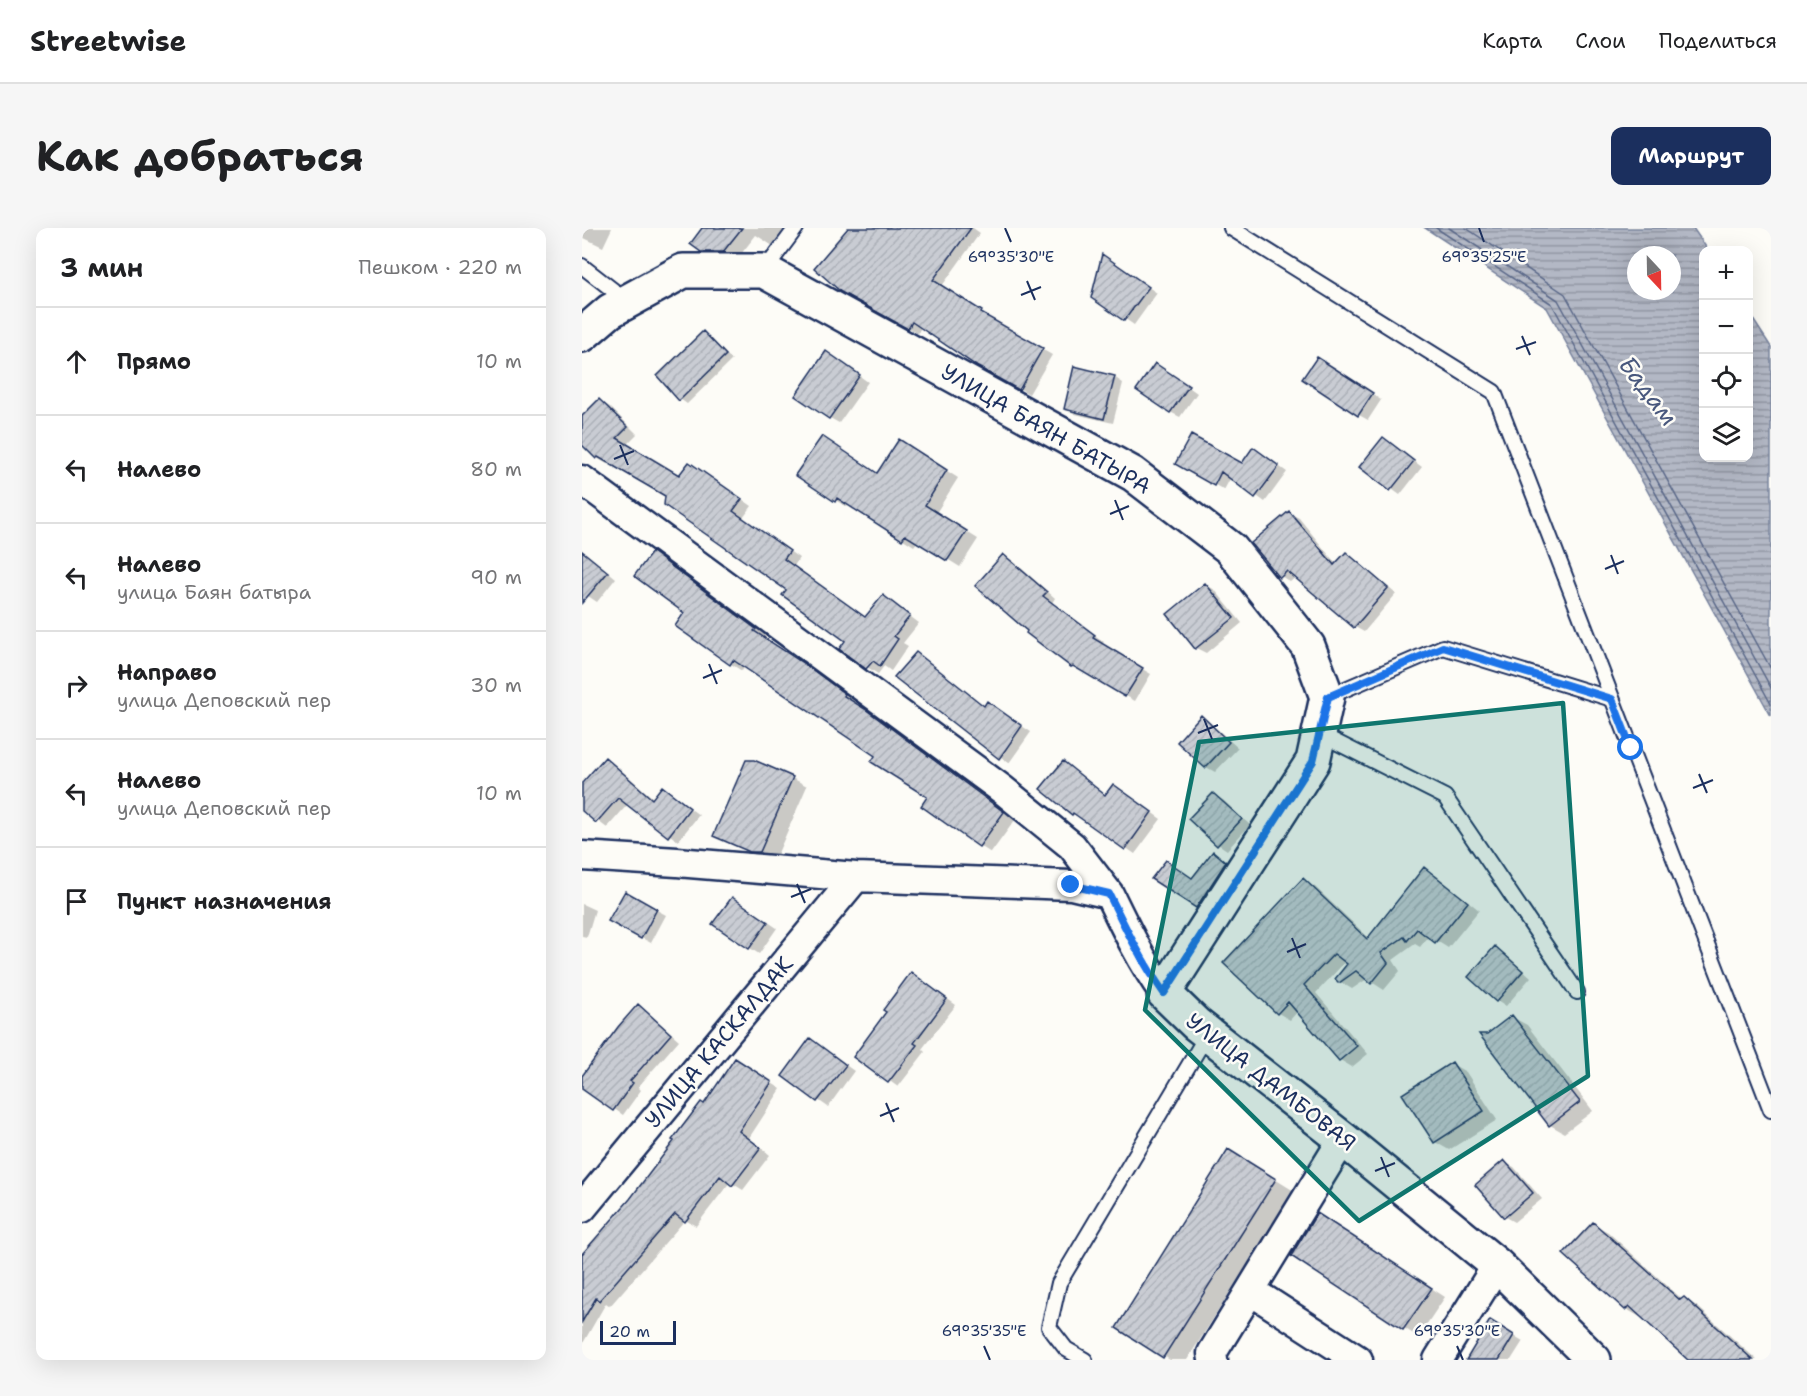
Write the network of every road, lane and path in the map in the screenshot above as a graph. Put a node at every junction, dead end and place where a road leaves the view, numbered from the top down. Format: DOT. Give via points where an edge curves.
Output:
graph roads {
  1 [pos="796,228"];
  2 [pos="1231,228"];
  3 [pos="582,266"];
  4 [pos="764,271"];
  5 [pos="627,301"];
  6 [pos="582,335"];
  7 [pos="582,480"];
  8 [pos="1328,697"];
  9 [pos="1612,699"];
  10 [pos="1320,734"];
  11 [pos="582,856"];
  12 [pos="856,877"];
  13 [pos="1109,894"];
  14 [pos="1577,992"];
  15 [pos="1164,993"];
  16 [pos="1208,1033"];
  17 [pos="1771,1110"];
  18 [pos="1343,1139"];
  19 [pos="582,1208"];
  20 [pos="1497,1265"];
  21 [pos="1251,1291"];
  22 [pos="1211,1358"];
  23 [pos="1085,1360"];
  24 [pos="1358,1360"];
  25 [pos="1438,1360"];
  26 [pos="1594,1360"];
  1 -- 4 [label="lane"];
  2 -- 9 [label="lane" via="1494,392"];
  3 -- 5 [label="lane"];
  4 -- 5 [label="street, УЛИЦА БАЯН БАТЫРА" via="683,271"];
  4 -- 8 [label="street, УЛИЦА БАЯН БАТЫРА" via="1133,474 1231,549 1308,646"];
  5 -- 6 [label="street, УЛИЦА БАЯН БАТЫРА" via="610,310"];
  7 -- 13 [label="street" via="1003,790 1072,846"];
  8 -- 9 [label="lane" via="1443,647"];
  8 -- 10 [label="street"];
  9 -- 17 [label="lane"];
  10 -- 14 [label="lane" via="1445,797"];
  10 -- 15 [label="street" via="1313,761"];
  11 -- 12 [label="street"];
  12 -- 13 [label="street" via="1071,885"];
  12 -- 19 [label="street, УЛИЦА КАСКАЛДАК"];
  13 -- 15 [label="street" via="1131,942"];
  15 -- 16 [label="street, УЛИЦА ДАМБОВАЯ"];
  16 -- 18 [label="street, УЛИЦА ДАМБОВАЯ"];
  16 -- 23 [label="lane" via="1059,1283 1049,1327 1066,1349"];
  18 -- 20 [label="street, УЛИЦА ДАМБОВАЯ"];
  18 -- 21 [label="street"];
  20 -- 25 [label="street"];
  20 -- 26 [label="street, УЛИЦА ДАМБОВАЯ"];
  21 -- 22 [label="street"];
  21 -- 24 [label="street"];
}
